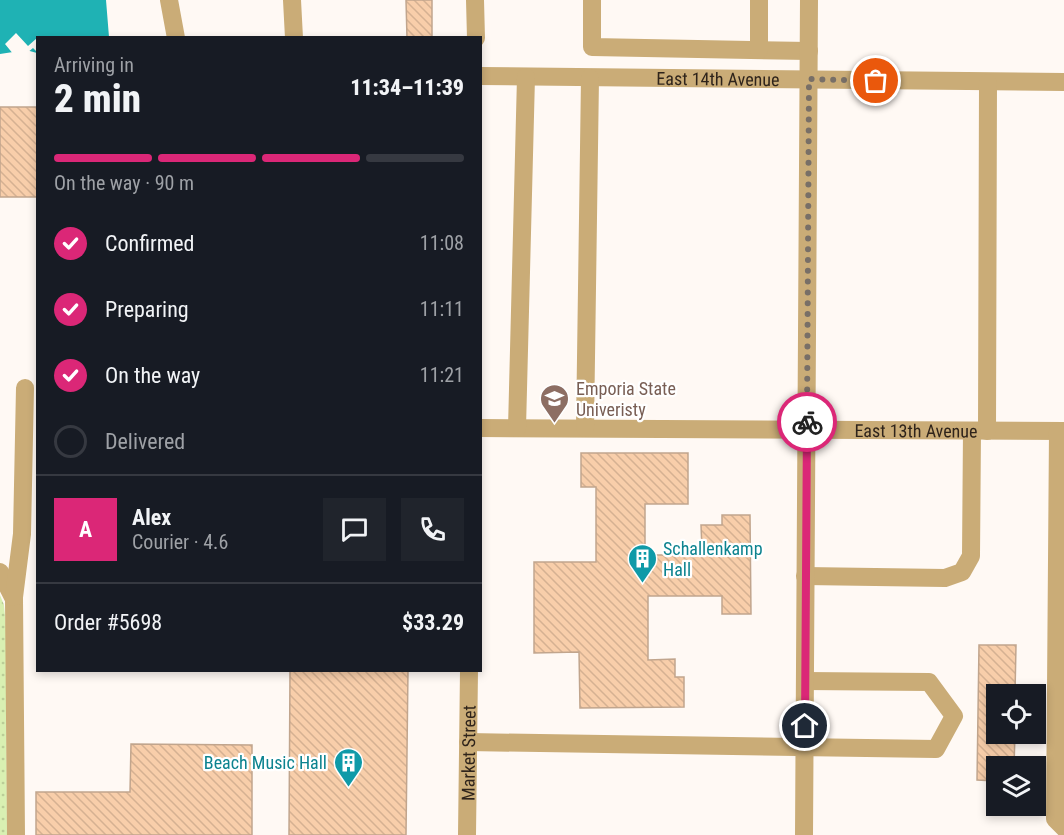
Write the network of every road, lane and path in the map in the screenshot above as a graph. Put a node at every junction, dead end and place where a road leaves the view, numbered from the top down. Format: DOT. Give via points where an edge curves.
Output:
graph roads {
  1 [pos="169,0"];
  2 [pos="292,0"];
  3 [pos="475,0"];
  4 [pos="592,0"];
  5 [pos="759,0"];
  6 [pos="809,0"];
  7 [pos="176,36"];
  8 [pos="294,36"];
  9 [pos="476,36"];
  10 [pos="759,50"];
  11 [pos="809,51"];
  12 [pos="482,76"];
  13 [pos="526,77"];
  14 [pos="590,78"];
  15 [pos="809,79"];
  16 [pos="988,82"];
  17 [pos="1064,82"];
  18 [pos="25,388"];
  19 [pos="482,428"];
  20 [pos="518,428"];
  21 [pos="585,428"];
  22 [pos="806,430"];
  23 [pos="979,431"];
  24 [pos="1061,431"];
  25 [pos="0,572"];
  26 [pos="805,576"];
  27 [pos="14,598"];
  28 [pos="469,672"];
  29 [pos="805,681"];
  30 [pos="468,742"];
  31 [pos="804,748"];
  32 [pos="1064,828"];
  33 [pos="16,835"];
  34 [pos="467,835"];
  35 [pos="478,835"];
  36 [pos="804,835"];
  1 -- 7 [label="street"];
  2 -- 8 [label="street"];
  3 -- 9 [label="street"];
  4 -- 10 [label="street" via="592,47"];
  5 -- 10 [label="street"];
  6 -- 11 [label="street"];
  10 -- 11 [label="street"];
  11 -- 15 [label="street"];
  12 -- 13 [label="street, East 14th Avenue"];
  13 -- 14 [label="street, East 14th Avenue"];
  13 -- 20 [label="street"];
  14 -- 15 [label="street, East 14th Avenue"];
  14 -- 21 [label="street"];
  15 -- 16 [label="street, East 14th Avenue"];
  15 -- 22 [label="street"];
  16 -- 17 [label="street, East 14th Avenue"];
  16 -- 23 [label="street"];
  18 -- 27 [label="street" via="22,534"];
  19 -- 20 [label="street, East 13th Avenue"];
  20 -- 21 [label="street, East 13th Avenue"];
  21 -- 22 [label="street, East 13th Avenue"];
  22 -- 23 [label="street, East 13th Avenue"];
  22 -- 26 [label="street"];
  23 -- 24 [label="street, East 13th Avenue"];
  23 -- 26 [label="street" via="971,556 963,572 945,578"];
  24 -- 32 [label="street" via="1055,819"];
  25 -- 27 [label="street"];
  26 -- 29 [label="street"];
  27 -- 33 [label="street"];
  28 -- 30 [label="street, Market Street"];
  29 -- 31 [label="street"];
  29 -- 31 [label="street" via="928,682 954,716 936,749"];
  30 -- 31 [label="street"];
  30 -- 34 [label="street, Market Street"];
  31 -- 36 [label="street"];
  34 -- 35 [label="street"];
}
